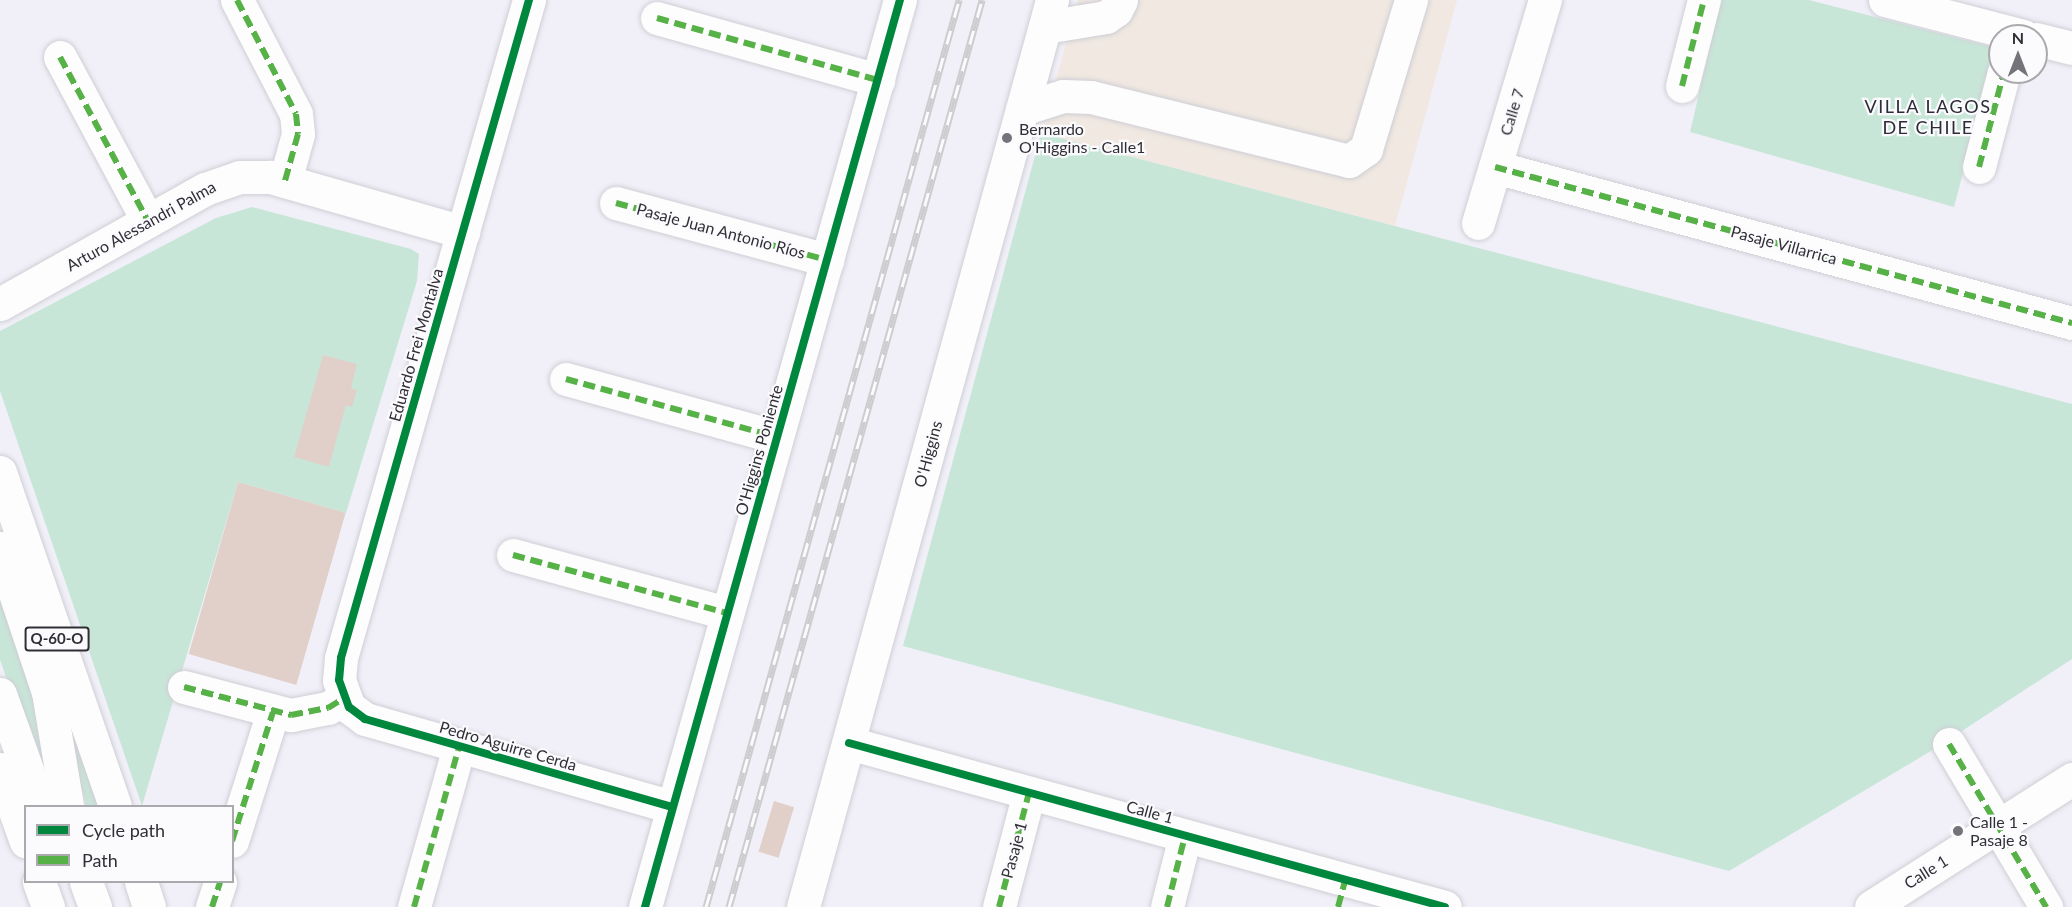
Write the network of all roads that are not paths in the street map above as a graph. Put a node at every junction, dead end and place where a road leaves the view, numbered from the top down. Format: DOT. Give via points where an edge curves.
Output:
graph roads {
  1 [pos="237,0"];
  2 [pos="529,0"];
  3 [pos="900,0"];
  4 [pos="1121,0"];
  5 [pos="1411,0"];
  6 [pos="1545,0"];
  7 [pos="1704,0"];
  8 [pos="1885,0"];
  9 [pos="1048,14"];
  10 [pos="657,18"];
  11 [pos="1988,27"];
  12 [pos="2048,42"];
  13 [pos="2072,48"];
  14 [pos="60,57"];
  15 [pos="878,80"];
  16 [pos="2001,84"];
  17 [pos="1682,86"];
  18 [pos="1022,109"];
  19 [pos="1495,167"];
  20 [pos="1979,167"];
  21 [pos="285,181"];
  22 [pos="616,203"];
  23 [pos="148,221"];
  24 [pos="1478,223"];
  25 [pos="463,232"];
  26 [pos="827,260"];
  27 [pos="0,304"];
  28 [pos="2072,323"];
  29 [pos="566,379"];
  30 [pos="776,437"];
  31 [pos="0,472"];
  32 [pos="0,548"];
  33 [pos="513,555"];
  34 [pos="726,613"];
  35 [pos="184,687"];
  36 [pos="0,694"];
  37 [pos="344,698"];
  38 [pos="273,712"];
  39 [pos="849,743"];
  40 [pos="1949,744"];
  41 [pos="459,747"];
  42 [pos="0,769"];
  43 [pos="2072,779"];
  44 [pos="1029,793"];
  45 [pos="67,805"];
  46 [pos="114,805"];
  47 [pos="672,807"];
  48 [pos="1998,826"];
  49 [pos="22,827"];
  50 [pos="234,835"];
  51 [pos="1185,836"];
  52 [pos="39,883"];
  53 [pos="66,883"];
  54 [pos="86,883"];
  55 [pos="141,883"];
  56 [pos="220,883"];
  57 [pos="1341,893"];
  58 [pos="48,907"];
  59 [pos="74,907"];
  60 [pos="95,907"];
  61 [pos="149,907"];
  62 [pos="212,907"];
  63 [pos="414,907"];
  64 [pos="645,907"];
  65 [pos="803,907"];
  66 [pos="999,907"];
  67 [pos="1167,907"];
  68 [pos="1444,907"];
  69 [pos="1871,907"];
  70 [pos="2046,907"];
  1 -- 21 [label="street" via="296,114 298,134"];
  2 -- 25 [label="street, Eduardo Frei Montalva"];
  3 -- 15 [label="street, O'Higgins Poniente"];
  4 -- 9 [label="street" via="1106,17"];
  5 -- 18 [label="street" via="1366,149 1349,161 1091,97 1063,96"];
  6 -- 19 [label="street, Calle 7"];
  7 -- 17 [label="street"];
  8 -- 11 [label="street"];
  9 -- 18 [label="street, O'Higgins"];
  10 -- 15 [label="street"];
  12 -- 13 [label="street"];
  14 -- 23 [label="street"];
  15 -- 26 [label="street, O'Higgins Poniente"];
  16 -- 20 [label="street"];
  18 -- 39 [label="street, O'Higgins"];
  19 -- 24 [label="street, Calle 7"];
  19 -- 28 [label="street, Pasaje Villarrica"];
  21 -- 23 [label="street, Arturo Alessandri Palma" via="255,176 222,182"];
  21 -- 25 [label="street, Arturo Alessandri Palma"];
  22 -- 26 [label="street, Pasaje Juan Antonio Ríos"];
  23 -- 27 [label="street, Arturo Alessandri Palma"];
  25 -- 37 [label="street, Eduardo Frei Montalva" via="341,658 339,680"];
  26 -- 30 [label="street, O'Higgins Poniente"];
  29 -- 30 [label="street"];
  30 -- 34 [label="street, O'Higgins Poniente"];
  31 -- 46 [label="street, Q-60-O"];
  32 -- 45 [label="street" via="48,692"];
  33 -- 34 [label="street"];
  34 -- 47 [label="street, O'Higgins Poniente"];
  35 -- 38 [label="street"];
  36 -- 49 [label="street"];
  37 -- 38 [label="street" via="311,714"];
  37 -- 41 [label="street, Pedro Aguirre Cerda" via="365,719"];
  38 -- 50 [label="street"];
  39 -- 44 [label="street, Calle 1"];
  39 -- 65 [label="street, O'Higgins"];
  40 -- 48 [label="street"];
  41 -- 47 [label="street, Pedro Aguirre Cerda"];
  41 -- 63 [label="street"];
  42 -- 49 [label="street"];
  43 -- 48 [label="street, Calle 1"];
  44 -- 51 [label="street, Calle 1"];
  44 -- 66 [label="street, Pasaje 1"];
  47 -- 64 [label="street, O'Higgins Poniente"];
  48 -- 69 [label="street, Calle 1"];
  48 -- 70 [label="street"];
  51 -- 57 [label="street, Calle 1"];
  51 -- 67 [label="street"];
  52 -- 58 [label="street"];
  53 -- 59 [label="street"];
  54 -- 60 [label="street"];
  55 -- 61 [label="street"];
  56 -- 62 [label="street"];
  57 -- 68 [label="street, Calle 1"];
}
